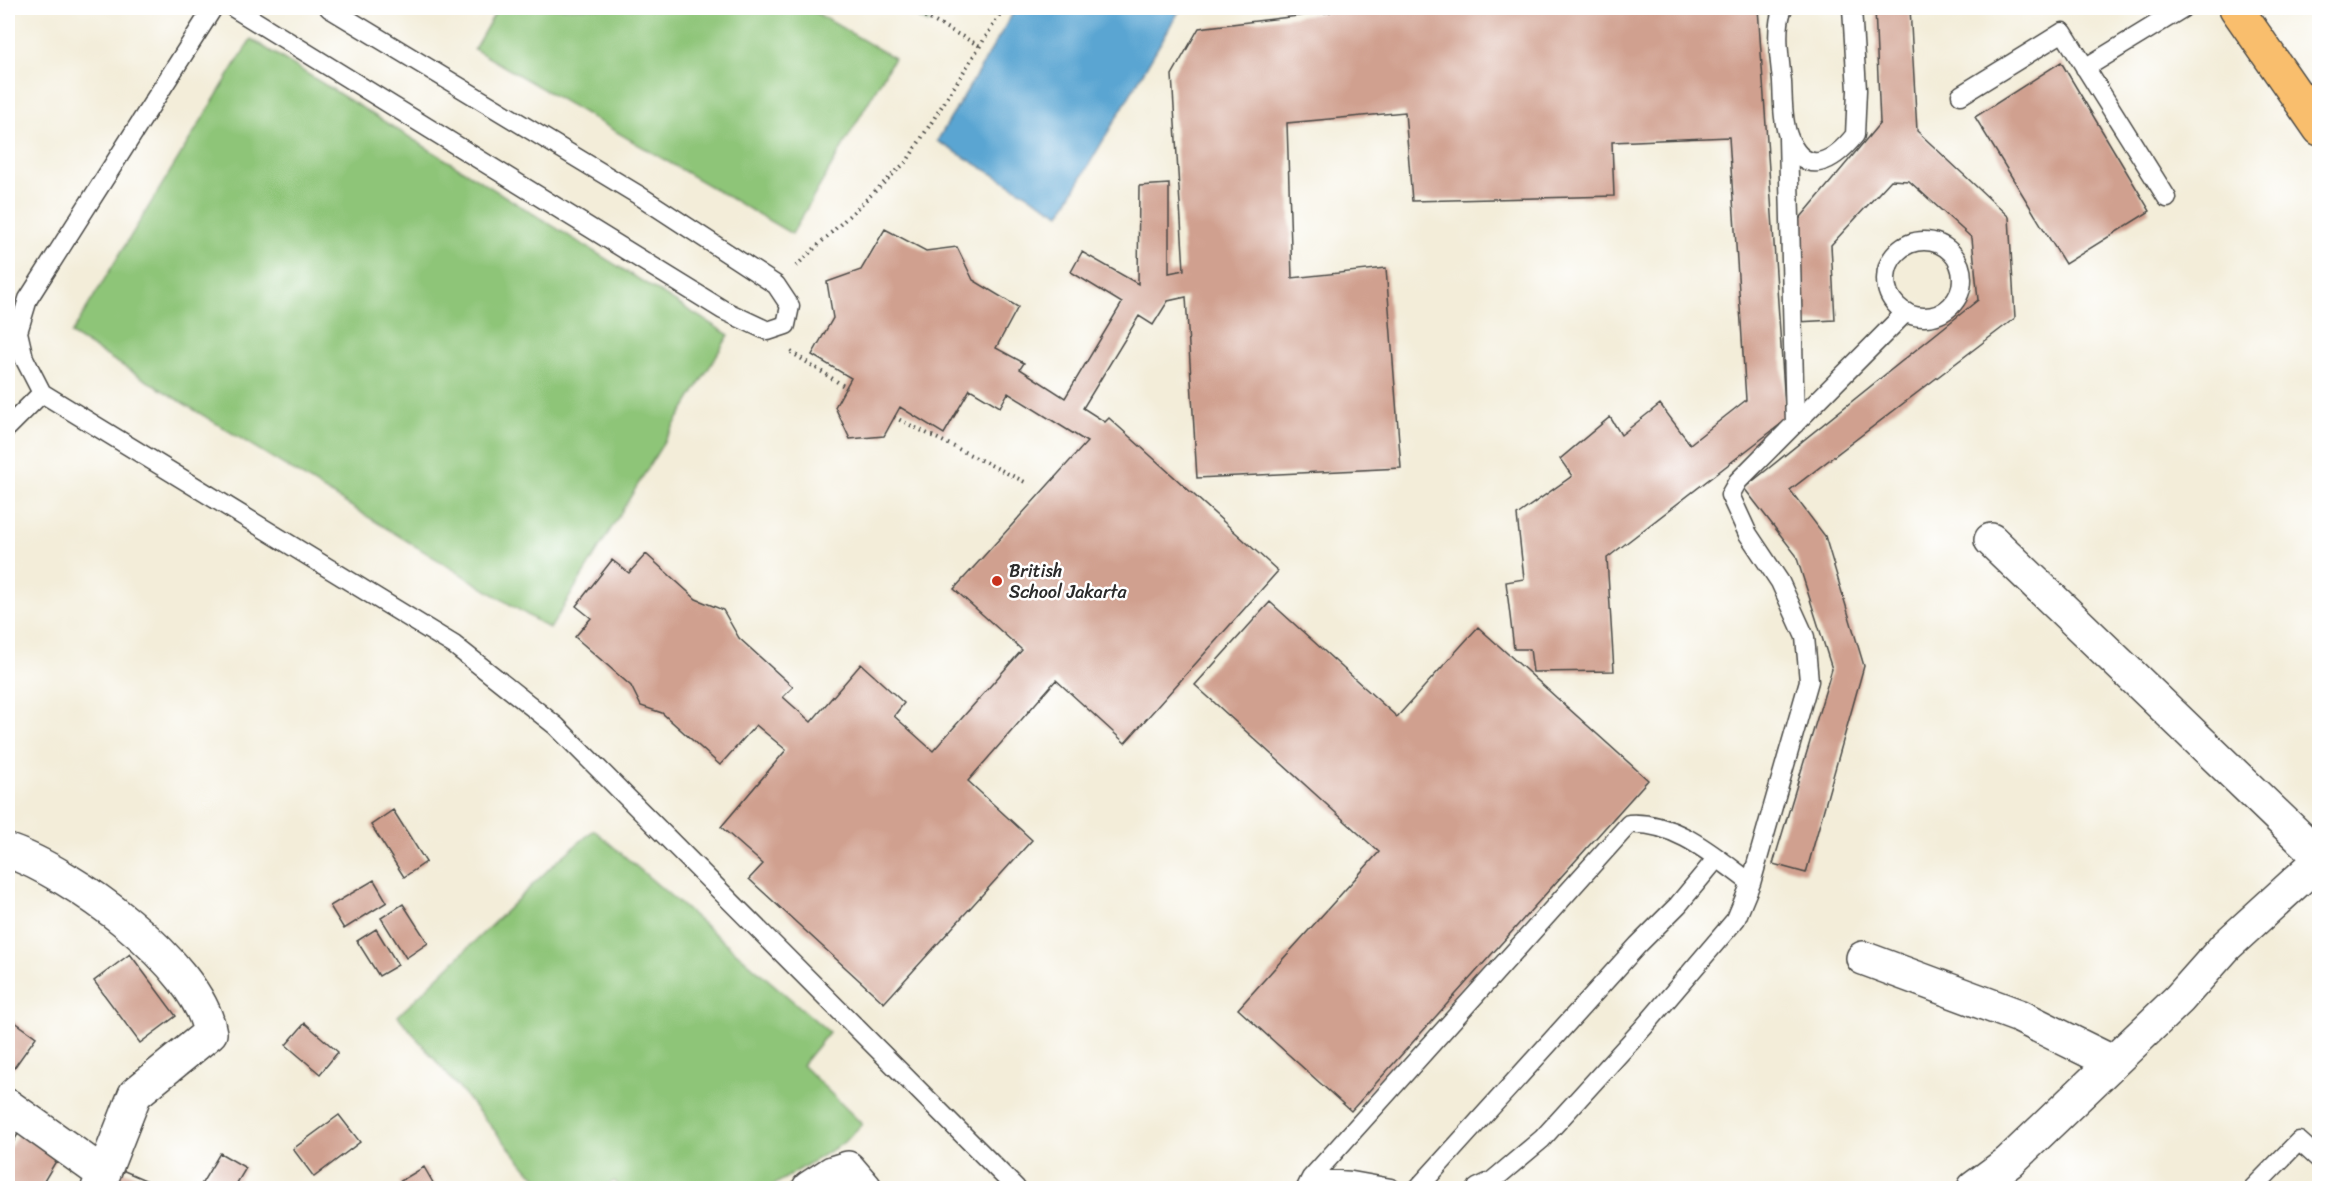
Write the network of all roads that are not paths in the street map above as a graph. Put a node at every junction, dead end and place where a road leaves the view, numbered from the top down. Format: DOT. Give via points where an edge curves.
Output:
graph roads {
  1 [pos="213,8"];
  2 [pos="234,8"];
  3 [pos="329,8"];
  4 [pos="1783,8"];
  5 [pos="1852,8"];
  6 [pos="2183,8"];
  7 [pos="2236,8"];
  8 [pos="2085,68"];
  9 [pos="1961,95"];
  10 [pos="2319,129"];
  11 [pos="1788,137"];
  12 [pos="2167,198"];
  13 [pos="1906,312"];
  14 [pos="42,393"];
  15 [pos="1795,424"];
  16 [pos="8,427"];
  17 [pos="1991,540"];
  18 [pos="8,851"];
  19 [pos="1717,858"];
  20 [pos="2319,858"];
  21 [pos="1751,883"];
  22 [pos="1863,958"];
  23 [pos="2112,1062"];
  24 [pos="8,1106"];
  25 [pos="2319,1160"];
  26 [pos="100,1181"];
  27 [pos="1309,1185"];
  28 [pos="809,1188"];
  29 [pos="865,1188"];
  30 [pos="1016,1188"];
  31 [pos="1390,1188"];
  32 [pos="1418,1188"];
  33 [pos="1478,1188"];
  34 [pos="1974,1188"];
  35 [pos="2253,1188"];
  1 -- 14 [label="lane" via="28,299 18,332 24,358"];
  2 -- 3 [label="lane" via="723,310 768,331 786,325 790,306 776,285 640,196"];
  4 -- 11 [label="lane" via="1780,57"];
  5 -- 11 [label="lane" via="1857,90 1855,135 1832,159 1816,163 1802,158"];
  6 -- 8 [label="lane"];
  7 -- 10 [label="main road"];
  8 -- 9 [label="lane" via="2063,32"];
  8 -- 12 [label="lane"];
  11 -- 15 [label="lane"];
  13 -- 13 [label="lane" via="1931,317 1953,305 1962,281 1956,258 1948,249 1927,241 1913,243 1891,261 1886,275 1888,290"];
  13 -- 15 [label="lane"];
  14 -- 16 [label="lane"];
  14 -- 30 [label="lane" via="454,645 556,726"];
  15 -- 21 [label="lane" via="1738,481 1730,495 1748,534 1780,582 1805,637 1809,681"];
  17 -- 20 [label="street"];
  18 -- 26 [label="street" via="67,879 121,918 176,968 208,1016 210,1033 135,1094"];
  19 -- 21 [label="lane"];
  19 -- 27 [label="lane" via="1685,836 1648,823 1629,824"];
  19 -- 32 [label="lane"];
  20 -- 23 [label="street"];
  21 -- 33 [label="lane" via="1736,919 1643,1028 1542,1138 1492,1181"];
  22 -- 23 [label="street" via="2019,1016"];
  23 -- 34 [label="street" via="2009,1162"];
  24 -- 26 [label="street"];
  25 -- 35 [label="lane" via="2298,1141"];
  27 -- 31 [label="lane"];
  28 -- 29 [label="street" via="848,1168"];
}
